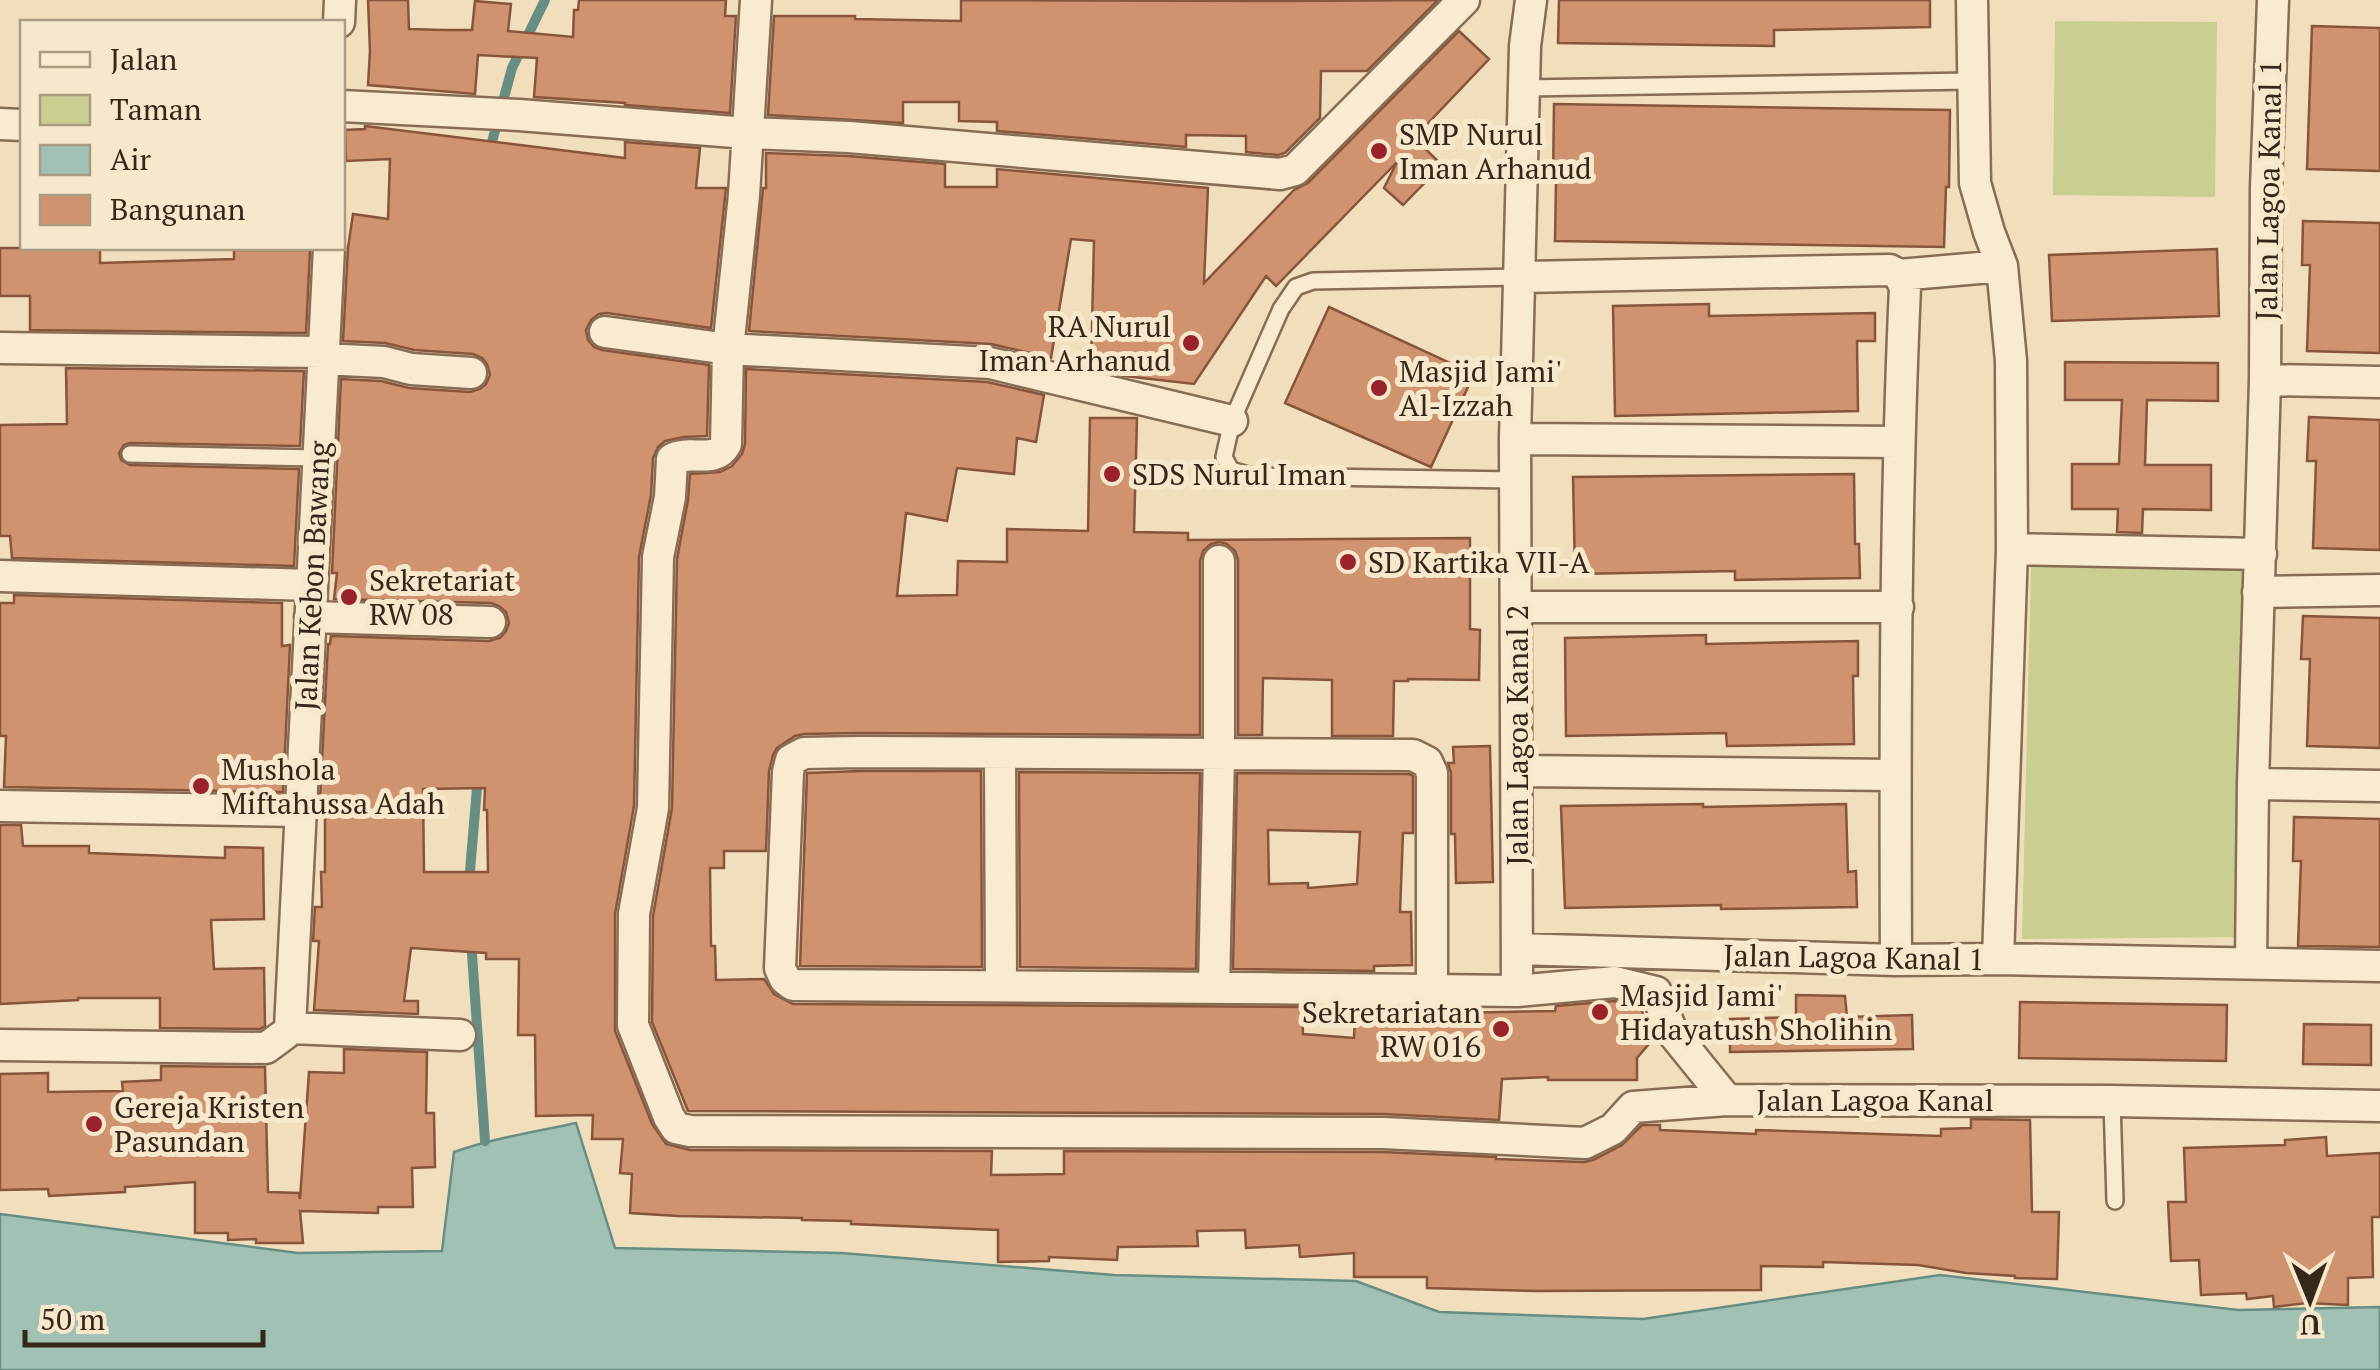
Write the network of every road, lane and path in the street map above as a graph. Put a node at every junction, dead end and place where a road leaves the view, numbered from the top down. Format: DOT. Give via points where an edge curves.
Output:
graph roads {
  1 [pos="756,0"];
  2 [pos="1464,0"];
  3 [pos="1531,0"];
  4 [pos="1972,0"];
  5 [pos="2272,0"];
  6 [pos="1972,81"];
  7 [pos="1524,88"];
  8 [pos="345,106"];
  9 [pos="748,133"];
  10 [pos="329,250"];
  11 [pos="2002,266"];
  12 [pos="1900,275"];
  13 [pos="1521,277"];
  14 [pos="605,332"];
  15 [pos="0,348"];
  16 [pos="728,348"];
  17 [pos="323,356"];
  18 [pos="471,372"];
  19 [pos="2266,380"];
  20 [pos="2380,382"];
  21 [pos="1232,422"];
  22 [pos="1516,439"];
  23 [pos="1898,442"];
  24 [pos="130,454"];
  25 [pos="318,458"];
  26 [pos="1515,480"];
  27 [pos="2012,549"];
  28 [pos="2260,554"];
  29 [pos="1219,562"];
  30 [pos="0,576"];
  31 [pos="312,585"];
  32 [pos="2380,590"];
  33 [pos="2258,592"];
  34 [pos="1898,607"];
  35 [pos="1516,608"];
  36 [pos="310,617"];
  37 [pos="490,622"];
  38 [pos="1219,753"];
  39 [pos="1000,754"];
  40 [pos="1517,771"];
  41 [pos="1895,775"];
  42 [pos="2253,784"];
  43 [pos="2380,786"];
  44 [pos="0,806"];
  45 [pos="301,811"];
  46 [pos="1517,949"];
  47 [pos="1998,958"];
  48 [pos="1896,960"];
  49 [pos="2251,963"];
  50 [pos="2380,966"];
  51 [pos="1001,985"];
  52 [pos="1214,988"];
  53 [pos="1432,990"];
  54 [pos="1517,991"];
  55 [pos="290,1028"];
  56 [pos="460,1035"];
  57 [pos="0,1045"];
  58 [pos="1728,1100"];
  59 [pos="2112,1100"];
  60 [pos="2380,1106"];
  61 [pos="2114,1201"];
  1 -- 9 [label="street"];
  2 -- 9 [label="street" via="1295,170 1280,174"];
  3 -- 7 [label="street, Jalan Lagoa Kanal 2"];
  4 -- 6 [label="street"];
  5 -- 19 [label="street, Jalan Lagoa Kanal 1"];
  6 -- 7 [label="lane"];
  6 -- 11 [label="street" via="1976,183"];
  7 -- 13 [label="street, Jalan Lagoa Kanal 2"];
  8 -- 9 [label="street"];
  9 -- 16 [label="street"];
  10 -- 17 [label="street, Jalan Kebon Bawang"];
  11 -- 12 [label="street"];
  11 -- 27 [label="street" via="2011,362"];
  12 -- 13 [label="street" via="1890,270"];
  12 -- 23 [label="street" via="1906,287"];
  13 -- 21 [label="lane" via="1312,281 1296,287"];
  13 -- 22 [label="street, Jalan Lagoa Kanal 2"];
  14 -- 16 [label="street"];
  15 -- 17 [label="street"];
  16 -- 21 [label="street" via="990,364"];
  16 -- 58 [label="street" via="723,450 672,459 658,558 652,808 634,914 633,1025 676,1128 1383,1133 1585,1144 1614,1129 1633,1107"];
  17 -- 18 [label="street"];
  17 -- 25 [label="street, Jalan Kebon Bawang"];
  19 -- 20 [label="street"];
  19 -- 28 [label="street, Jalan Lagoa Kanal 1"];
  21 -- 26 [label="lane" via="1224,458 1231,470 1252,476"];
  22 -- 23 [label="street"];
  22 -- 26 [label="street, Jalan Lagoa Kanal 2"];
  23 -- 34 [label="street"];
  24 -- 25 [label="lane"];
  25 -- 31 [label="street, Jalan Kebon Bawang"];
  26 -- 35 [label="street, Jalan Lagoa Kanal 2"];
  27 -- 28 [label="street"];
  27 -- 47 [label="street"];
  28 -- 33 [label="street, Jalan Lagoa Kanal 1"];
  29 -- 38 [label="street"];
  30 -- 31 [label="street"];
  31 -- 36 [label="street, Jalan Kebon Bawang"];
  32 -- 33 [label="street"];
  33 -- 42 [label="street, Jalan Lagoa Kanal 1"];
  34 -- 35 [label="street"];
  34 -- 41 [label="street"];
  35 -- 40 [label="street, Jalan Lagoa Kanal 2"];
  36 -- 37 [label="street"];
  36 -- 45 [label="street, Jalan Kebon Bawang"];
  38 -- 39 [label="street"];
  38 -- 52 [label="street"];
  38 -- 53 [label="street" via="1413,755 1426,762 1432,773"];
  39 -- 51 [label="street"];
  39 -- 51 [label="street, Jalan Lagoa Kanal" via="804,753 790,760 780,968 794,985"];
  40 -- 41 [label="street"];
  40 -- 46 [label="street, Jalan Lagoa Kanal 2"];
  41 -- 48 [label="street"];
  42 -- 43 [label="street"];
  42 -- 49 [label="street, Jalan Lagoa Kanal 1"];
  44 -- 45 [label="street"];
  45 -- 55 [label="street, Jalan Kebon Bawang"];
  46 -- 48 [label="street, Jalan Lagoa Kanal 1"];
  46 -- 54 [label="street, Jalan Lagoa Kanal 2"];
  47 -- 48 [label="street, Jalan Lagoa Kanal 1"];
  47 -- 49 [label="street, Jalan Lagoa Kanal 1"];
  49 -- 50 [label="street, Jalan Lagoa Kanal 1"];
  51 -- 52 [label="street, Jalan Lagoa Kanal"];
  52 -- 53 [label="street, Jalan Lagoa Kanal"];
  53 -- 54 [label="street, Jalan Lagoa Kanal"];
  54 -- 58 [label="street, Jalan Lagoa Kanal" via="1614,982 1656,992 1672,1032"];
  55 -- 56 [label="street"];
  55 -- 57 [label="street" via="266,1048"];
  58 -- 59 [label="street, Jalan Lagoa Kanal"];
  59 -- 60 [label="street, Jalan Lagoa Kanal"];
  59 -- 61 [label="lane"];
}
